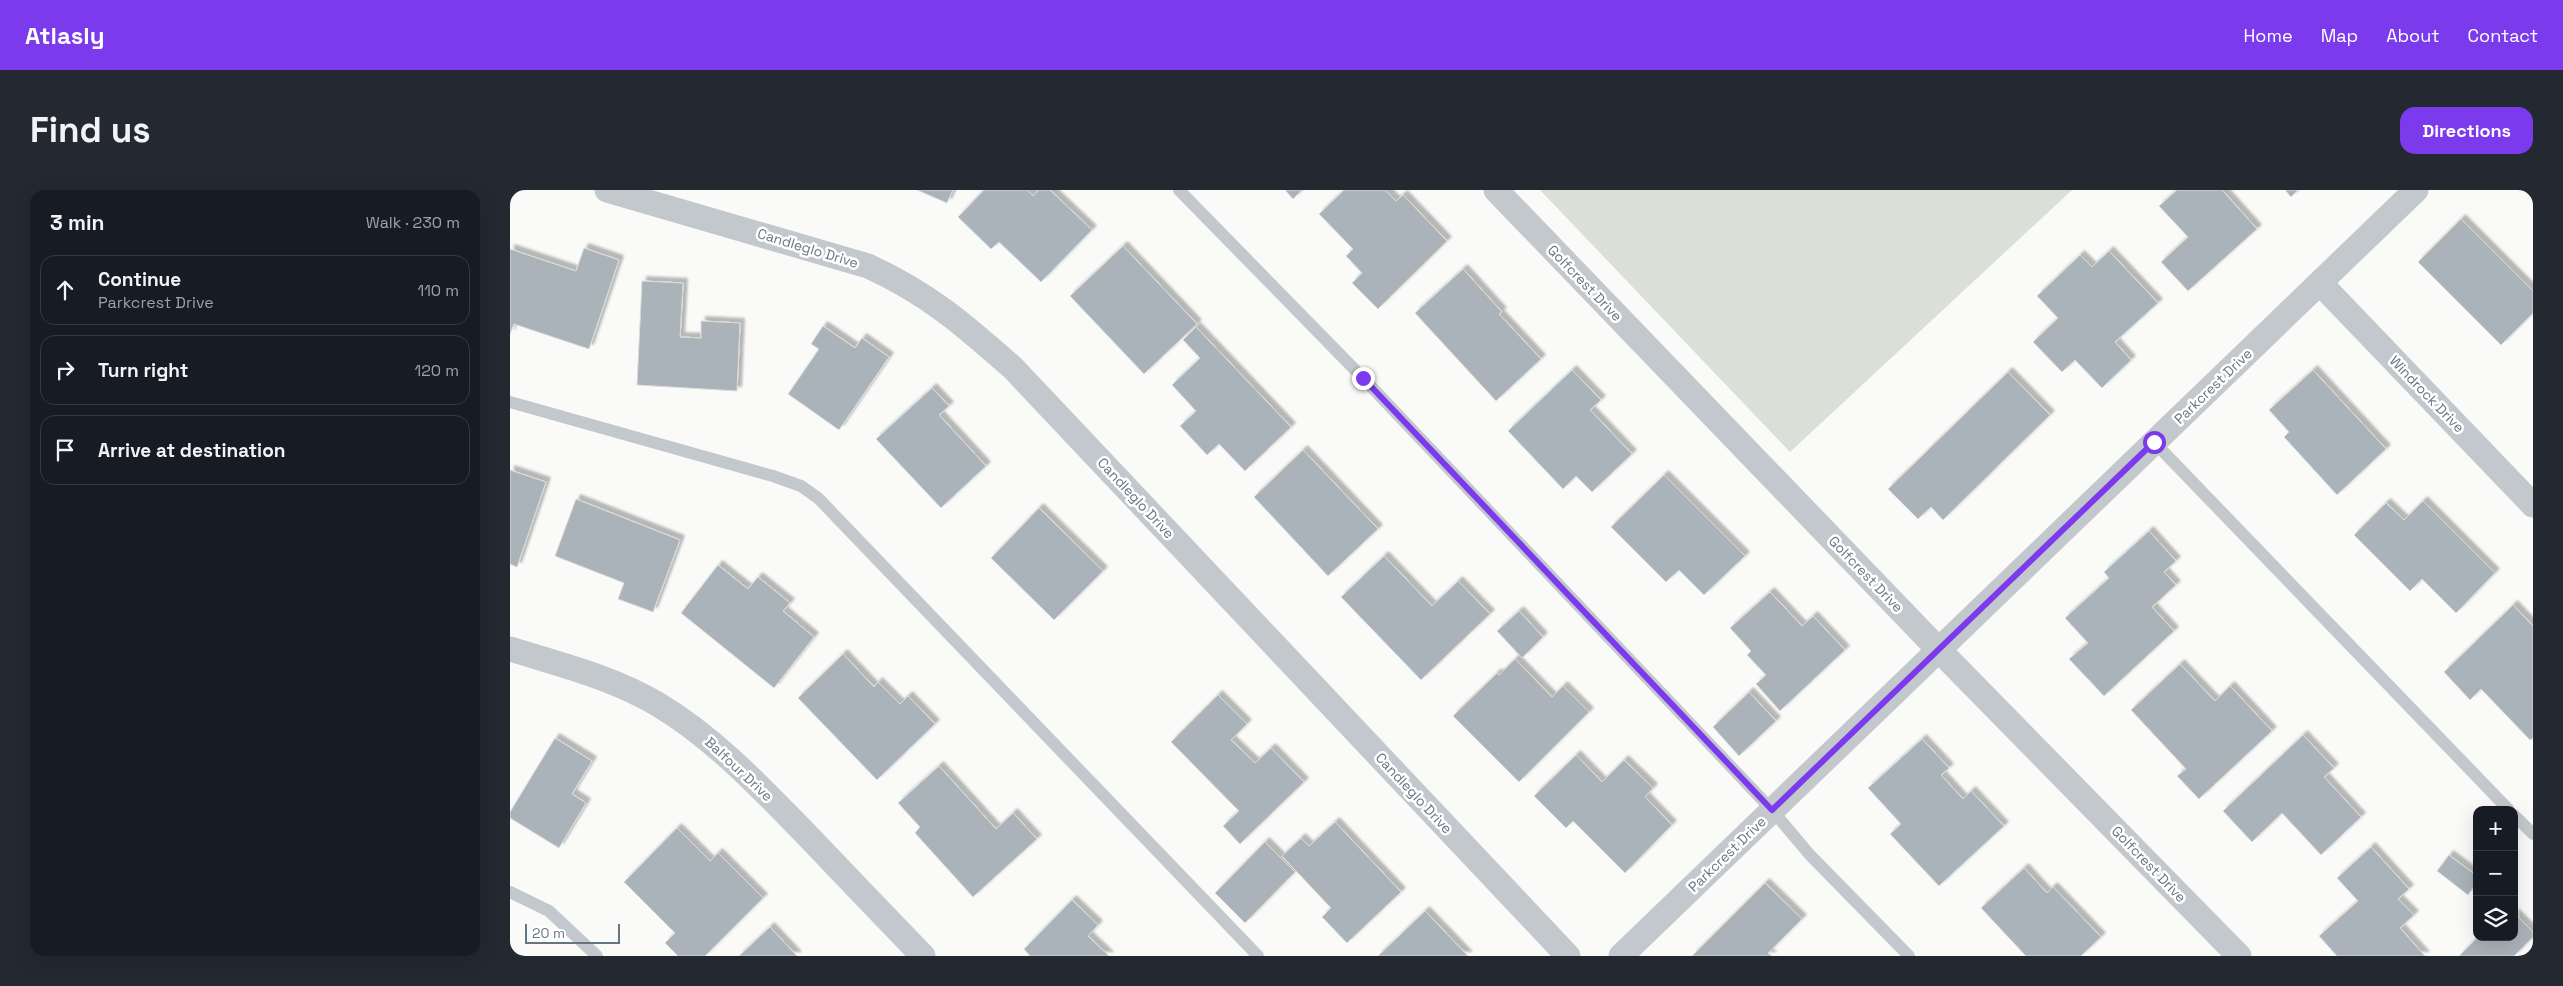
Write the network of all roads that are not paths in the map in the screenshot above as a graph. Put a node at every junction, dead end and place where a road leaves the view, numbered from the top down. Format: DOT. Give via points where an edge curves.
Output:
graph roads {
  1 [pos="607,190"];
  2 [pos="1179,190"];
  3 [pos="1496,190"];
  4 [pos="2416,190"];
  5 [pos="2320,283"];
  6 [pos="510,402"];
  7 [pos="2154,442"];
  8 [pos="2533,505"];
  9 [pos="510,649"];
  10 [pos="1938,649"];
  11 [pos="2505,806"];
  12 [pos="1772,810"];
  13 [pos="2518,819"];
  14 [pos="2533,834"];
  15 [pos="510,892"];
  16 [pos="597,956"];
  17 [pos="922,956"];
  18 [pos="1258,956"];
  19 [pos="1568,956"];
  20 [pos="1621,956"];
  21 [pos="1909,956"];
  22 [pos="2239,956"];
  1 -- 19 [label="street, Candleglo Drive" via="868,266 908,286 960,321 1013,368"];
  2 -- 12 [label="lane" via="1370,385"];
  3 -- 10 [label="street, Golfcrest Drive"];
  4 -- 5 [label="street, Parkcrest Drive"];
  5 -- 7 [label="street, Parkcrest Drive"];
  5 -- 8 [label="street, Windrock Drive"];
  6 -- 18 [label="lane" via="773,476 800,486 818,498"];
  7 -- 10 [label="street, Parkcrest Drive"];
  7 -- 11 [label="lane"];
  9 -- 17 [label="street, Balfour Drive" via="574,667 617,684 658,704 697,730 743,769"];
  10 -- 12 [label="street, Parkcrest Drive"];
  10 -- 22 [label="street, Golfcrest Drive"];
  12 -- 20 [label="street, Parkcrest Drive"];
  12 -- 21 [label="lane" via="1810,855"];
  13 -- 14 [label="lane"];
  15 -- 16 [label="lane" via="549,911"];
}
